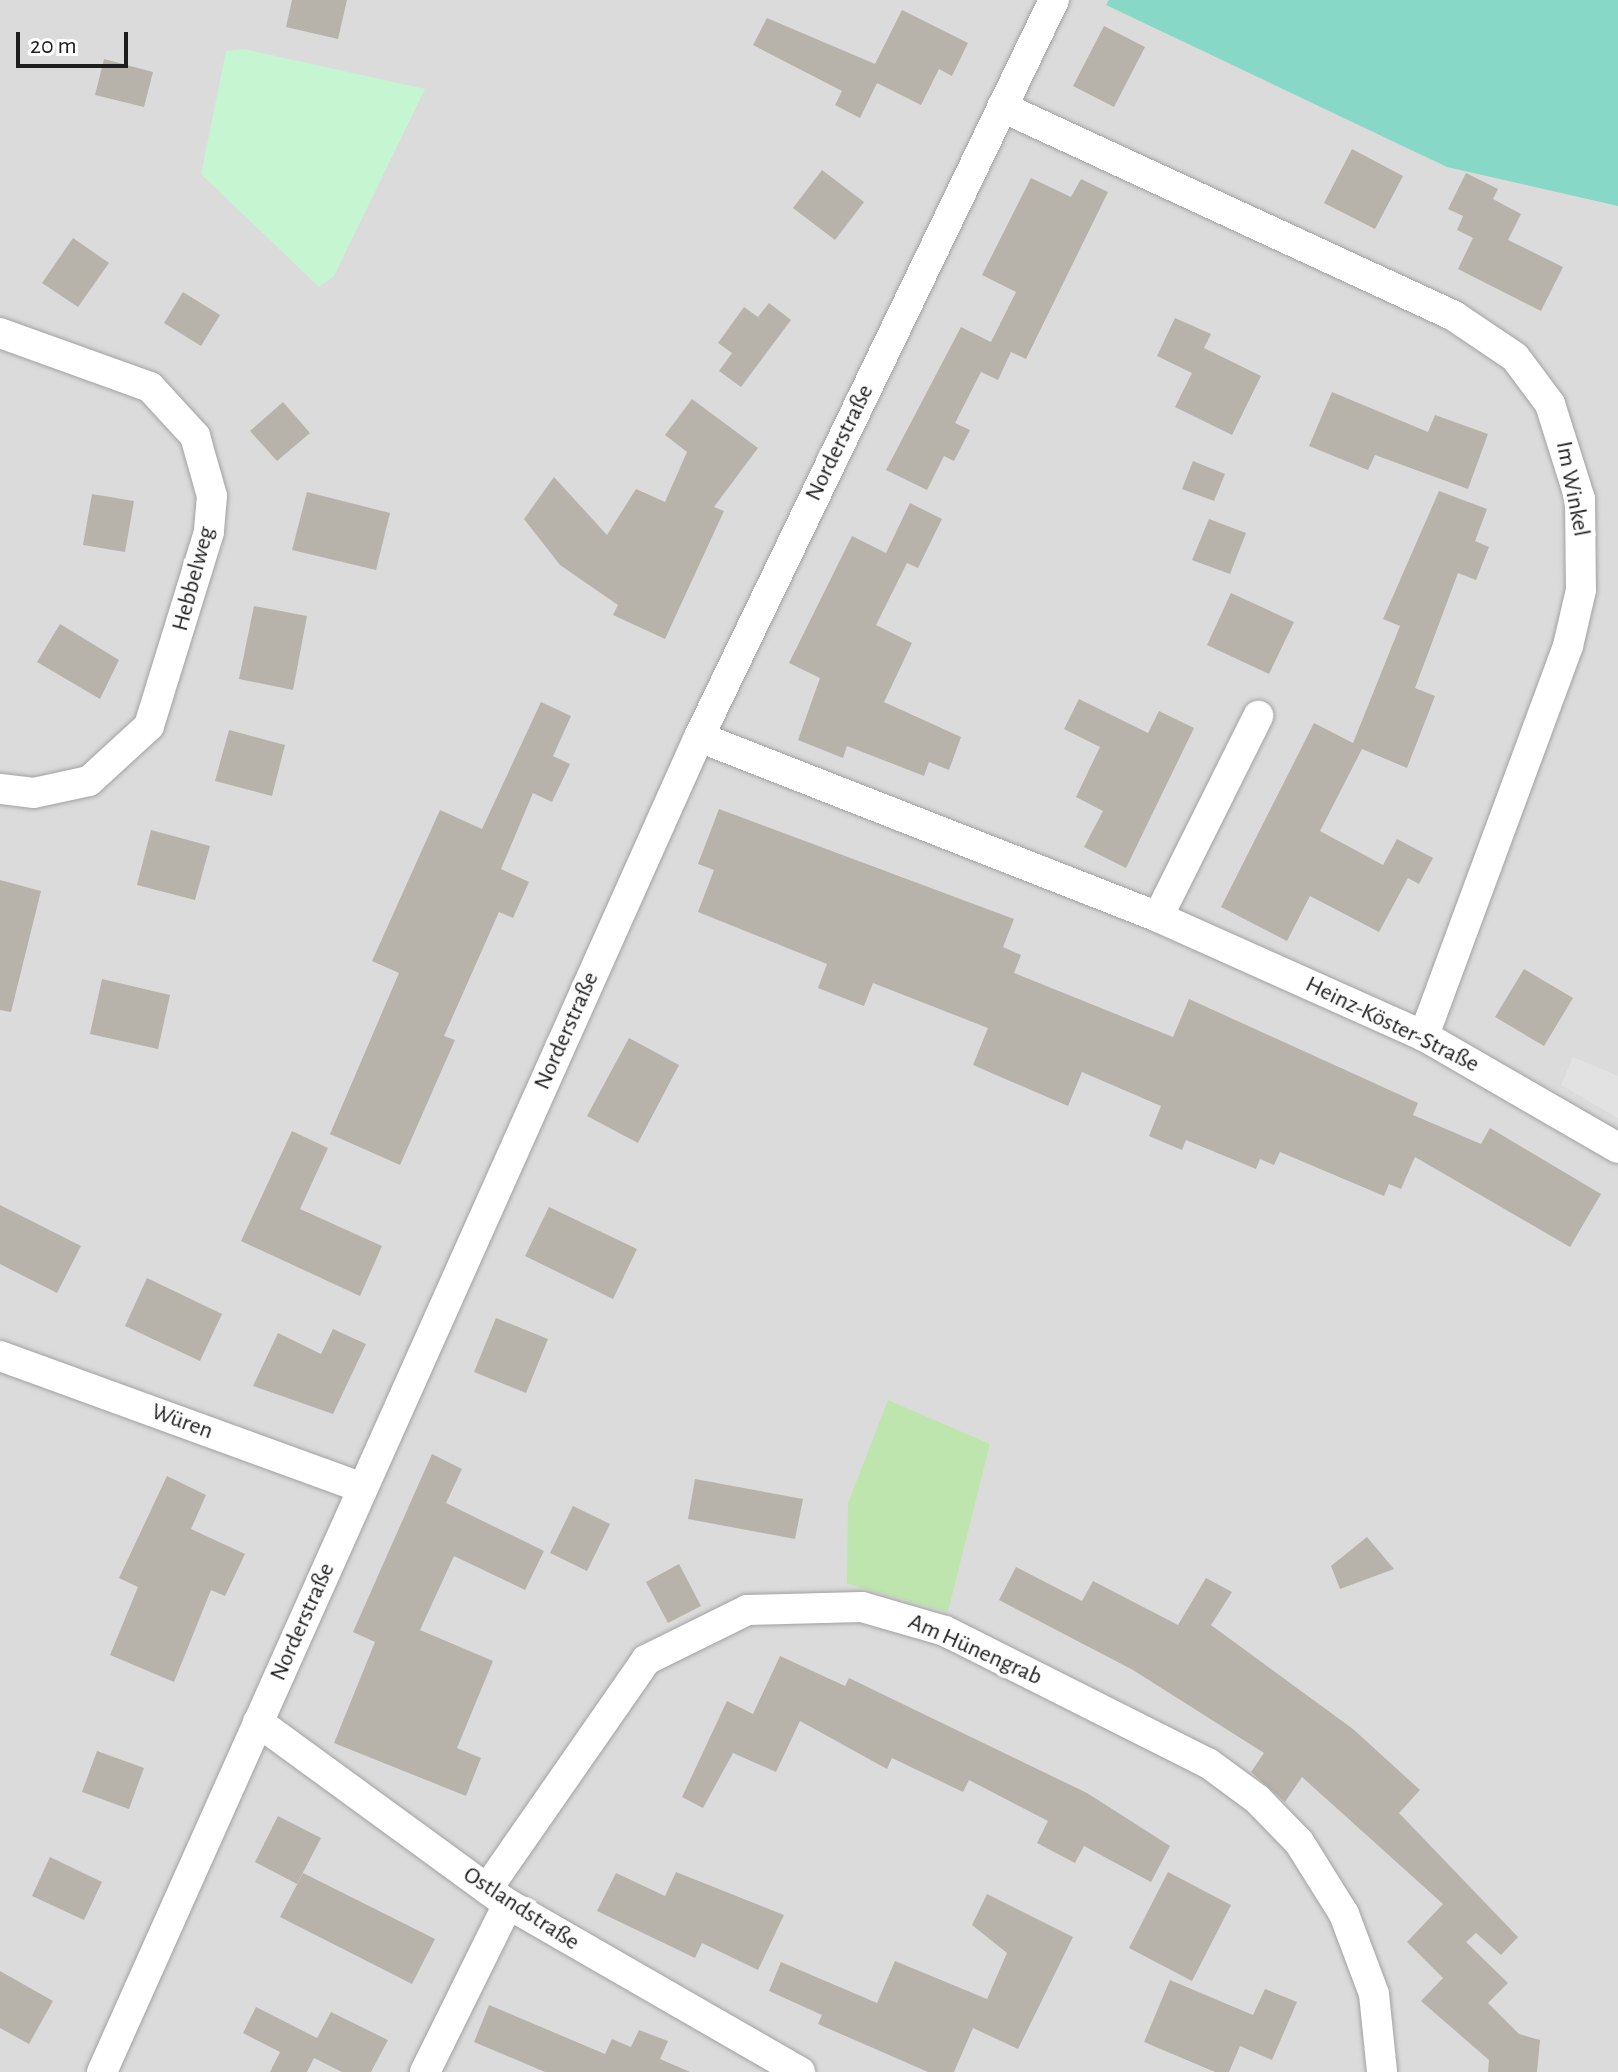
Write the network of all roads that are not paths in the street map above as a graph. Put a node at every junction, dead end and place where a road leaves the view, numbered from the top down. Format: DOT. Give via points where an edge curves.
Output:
graph roads {
  1 [pos="1054,0"];
  2 [pos="1002,107"];
  3 [pos="0,333"];
  4 [pos="1258,716"];
  5 [pos="699,737"];
  6 [pos="0,789"];
  7 [pos="1158,917"];
  8 [pos="1424,1036"];
  9 [pos="1618,1148"];
  10 [pos="0,1356"];
  11 [pos="363,1488"];
  12 [pos="258,1722"];
  13 [pos="498,1896"];
  14 [pos="102,2072"];
  15 [pos="425,2072"];
  16 [pos="800,2072"];
  17 [pos="1382,2072"];
  1 -- 2 [label="street, Norderstraße"];
  2 -- 5 [label="street, Norderstraße"];
  2 -- 8 [label="street, Im Winkel" via="1454,316 1515,357 1550,404 1580,499 1581,590 1568,646"];
  3 -- 6 [label="street, Hebbelweg" via="150,387 195,436 212,496 209,532 149,726 89,781 34,793"];
  4 -- 7 [label="street"];
  5 -- 7 [label="street, Heinz-Köster-Straße"];
  5 -- 11 [label="street, Norderstraße"];
  7 -- 8 [label="street, Heinz-Köster-Straße"];
  8 -- 9 [label="street, Heinz-Köster-Straße"];
  10 -- 11 [label="street, Würen"];
  11 -- 12 [label="street, Norderstraße"];
  12 -- 13 [label="street, Ostlandstraße"];
  12 -- 14 [label="street, Norderstraße"];
  13 -- 15 [label="street, Am Hünengrab"];
  13 -- 16 [label="street, Ostlandstraße"];
  13 -- 17 [label="street, Am Hünengrab" via="646,1660 747,1610 862,1607 945,1631 1208,1763 1257,1799 1299,1842 1344,1914 1374,1994"];
}
